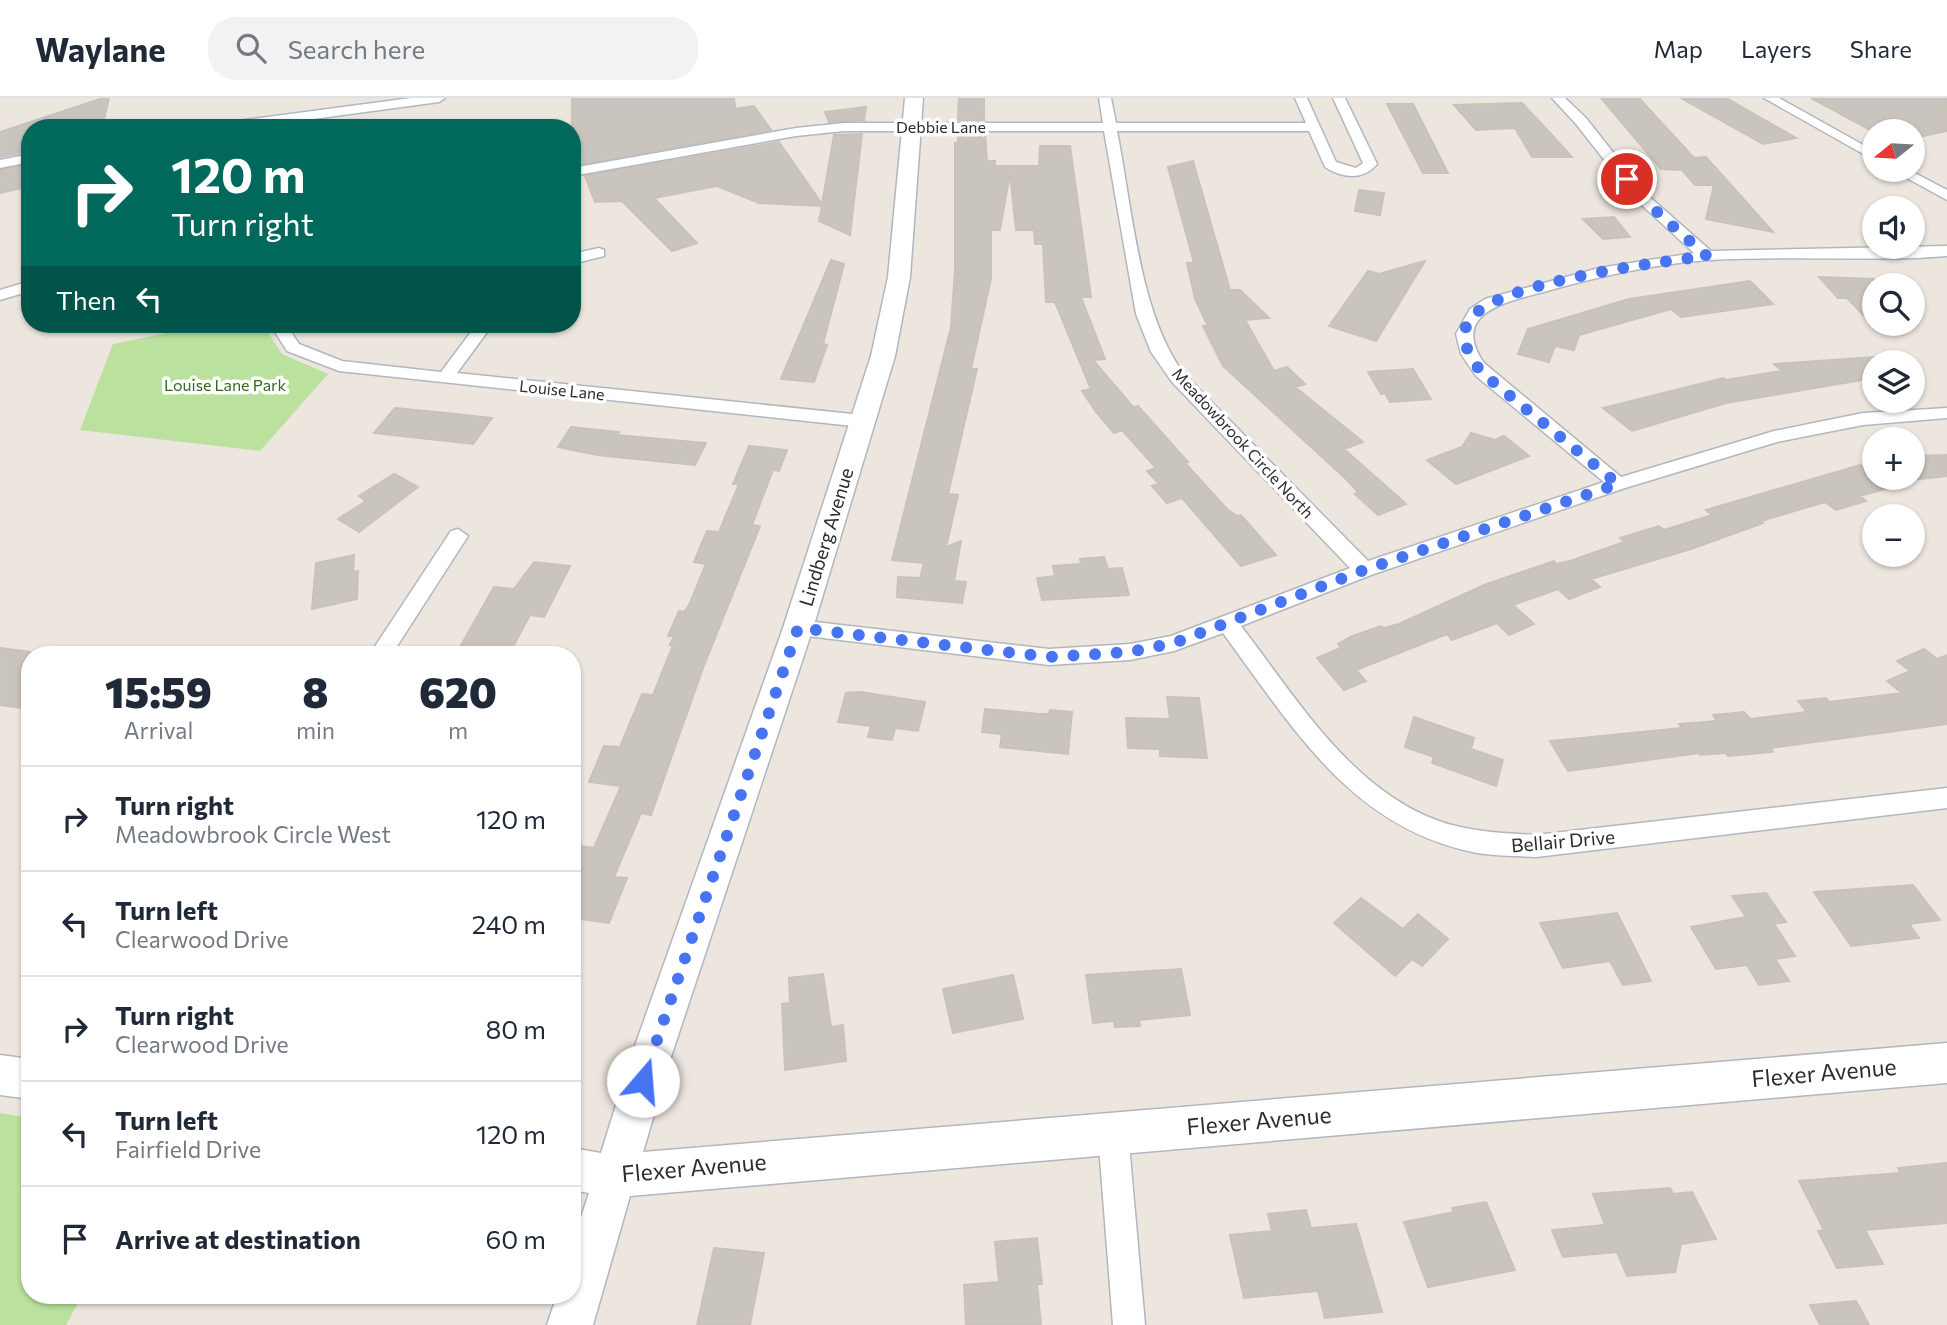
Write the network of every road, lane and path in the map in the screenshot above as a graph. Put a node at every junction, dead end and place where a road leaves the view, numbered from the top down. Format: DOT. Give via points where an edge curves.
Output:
graph roads {
  1 [pos="439,98"];
  2 [pos="1105,98"];
  3 [pos="1300,98"];
  4 [pos="1339,98"];
  5 [pos="1558,98"];
  6 [pos="1770,98"];
  7 [pos="913,112"];
  8 [pos="274,118"];
  9 [pos="1313,127"];
  10 [pos="1110,128"];
  11 [pos="1862,149"];
  12 [pos="21,160"];
  13 [pos="0,164"];
  14 [pos="581,170"];
  15 [pos="1921,182"];
  16 [pos="1947,196"];
  17 [pos="1947,251"];
  18 [pos="599,253"];
  19 [pos="1707,256"];
  20 [pos="581,257"];
  21 [pos="21,289"];
  22 [pos="0,295"];
  23 [pos="284,333"];
  24 [pos="478,333"];
  25 [pos="445,378"];
  26 [pos="1947,413"];
  27 [pos="862,421"];
  28 [pos="1618,484"];
  29 [pos="458,536"];
  30 [pos="1364,570"];
  31 [pos="1228,624"];
  32 [pos="798,628"];
  33 [pos="386,646"];
  34 [pos="1947,798"];
  35 [pos="1947,1063"];
  36 [pos="0,1074"];
  37 [pos="21,1078"];
  38 [pos="1113,1133"];
  39 [pos="581,1170"];
  40 [pos="614,1175"];
  41 [pos="581,1288"];
  42 [pos="576,1304"];
  43 [pos="570,1325"];
  44 [pos="1129,1325"];
  1 -- 8 [label="street"];
  2 -- 10 [label="street, Meadowbrook Circle North"];
  3 -- 9 [label="street"];
  4 -- 9 [label="street" via="1370,164 1368,169 1353,172 1330,164"];
  5 -- 19 [label="street" via="1640,196"];
  6 -- 11 [label="street"];
  7 -- 10 [label="street, Debbie Lane"];
  7 -- 14 [label="street, Debbie Lane"];
  7 -- 27 [label="street, Lindberg Avenue" via="895,302"];
  9 -- 10 [label="street, Debbie Lane"];
  10 -- 30 [label="street, Meadowbrook Circle North" via="1144,314 1159,352 1178,378"];
  12 -- 13 [label="street"];
  15 -- 16 [label="street"];
  17 -- 19 [label="street"];
  18 -- 20 [label="street"];
  19 -- 28 [label="street" via="1570,279 1492,302 1468,321 1466,345 1482,373"];
  21 -- 22 [label="street"];
  23 -- 25 [label="street, Louise Lane" via="293,346 313,358 369,371"];
  24 -- 25 [label="street"];
  25 -- 27 [label="street, Louise Lane"];
  26 -- 28 [label="street" via="1826,425"];
  27 -- 32 [label="street, Lindberg Avenue"];
  28 -- 30 [label="street"];
  29 -- 33 [label="street"];
  30 -- 31 [label="street"];
  31 -- 32 [label="street" via="1130,652 1049,657"];
  31 -- 34 [label="street, Bellair Drive" via="1342,772 1399,816 1463,841 1536,846"];
  32 -- 40 [label="street, Lindberg Avenue" via="650,1057"];
  35 -- 38 [label="street, Flexer Avenue"];
  36 -- 37 [label="street"];
  38 -- 40 [label="street, Flexer Avenue"];
  38 -- 44 [label="street"];
  39 -- 40 [label="street, Flexer Avenue"];
  40 -- 41 [label="street, Lindberg Avenue"];
  42 -- 43 [label="street, Lindberg Avenue"];
}
